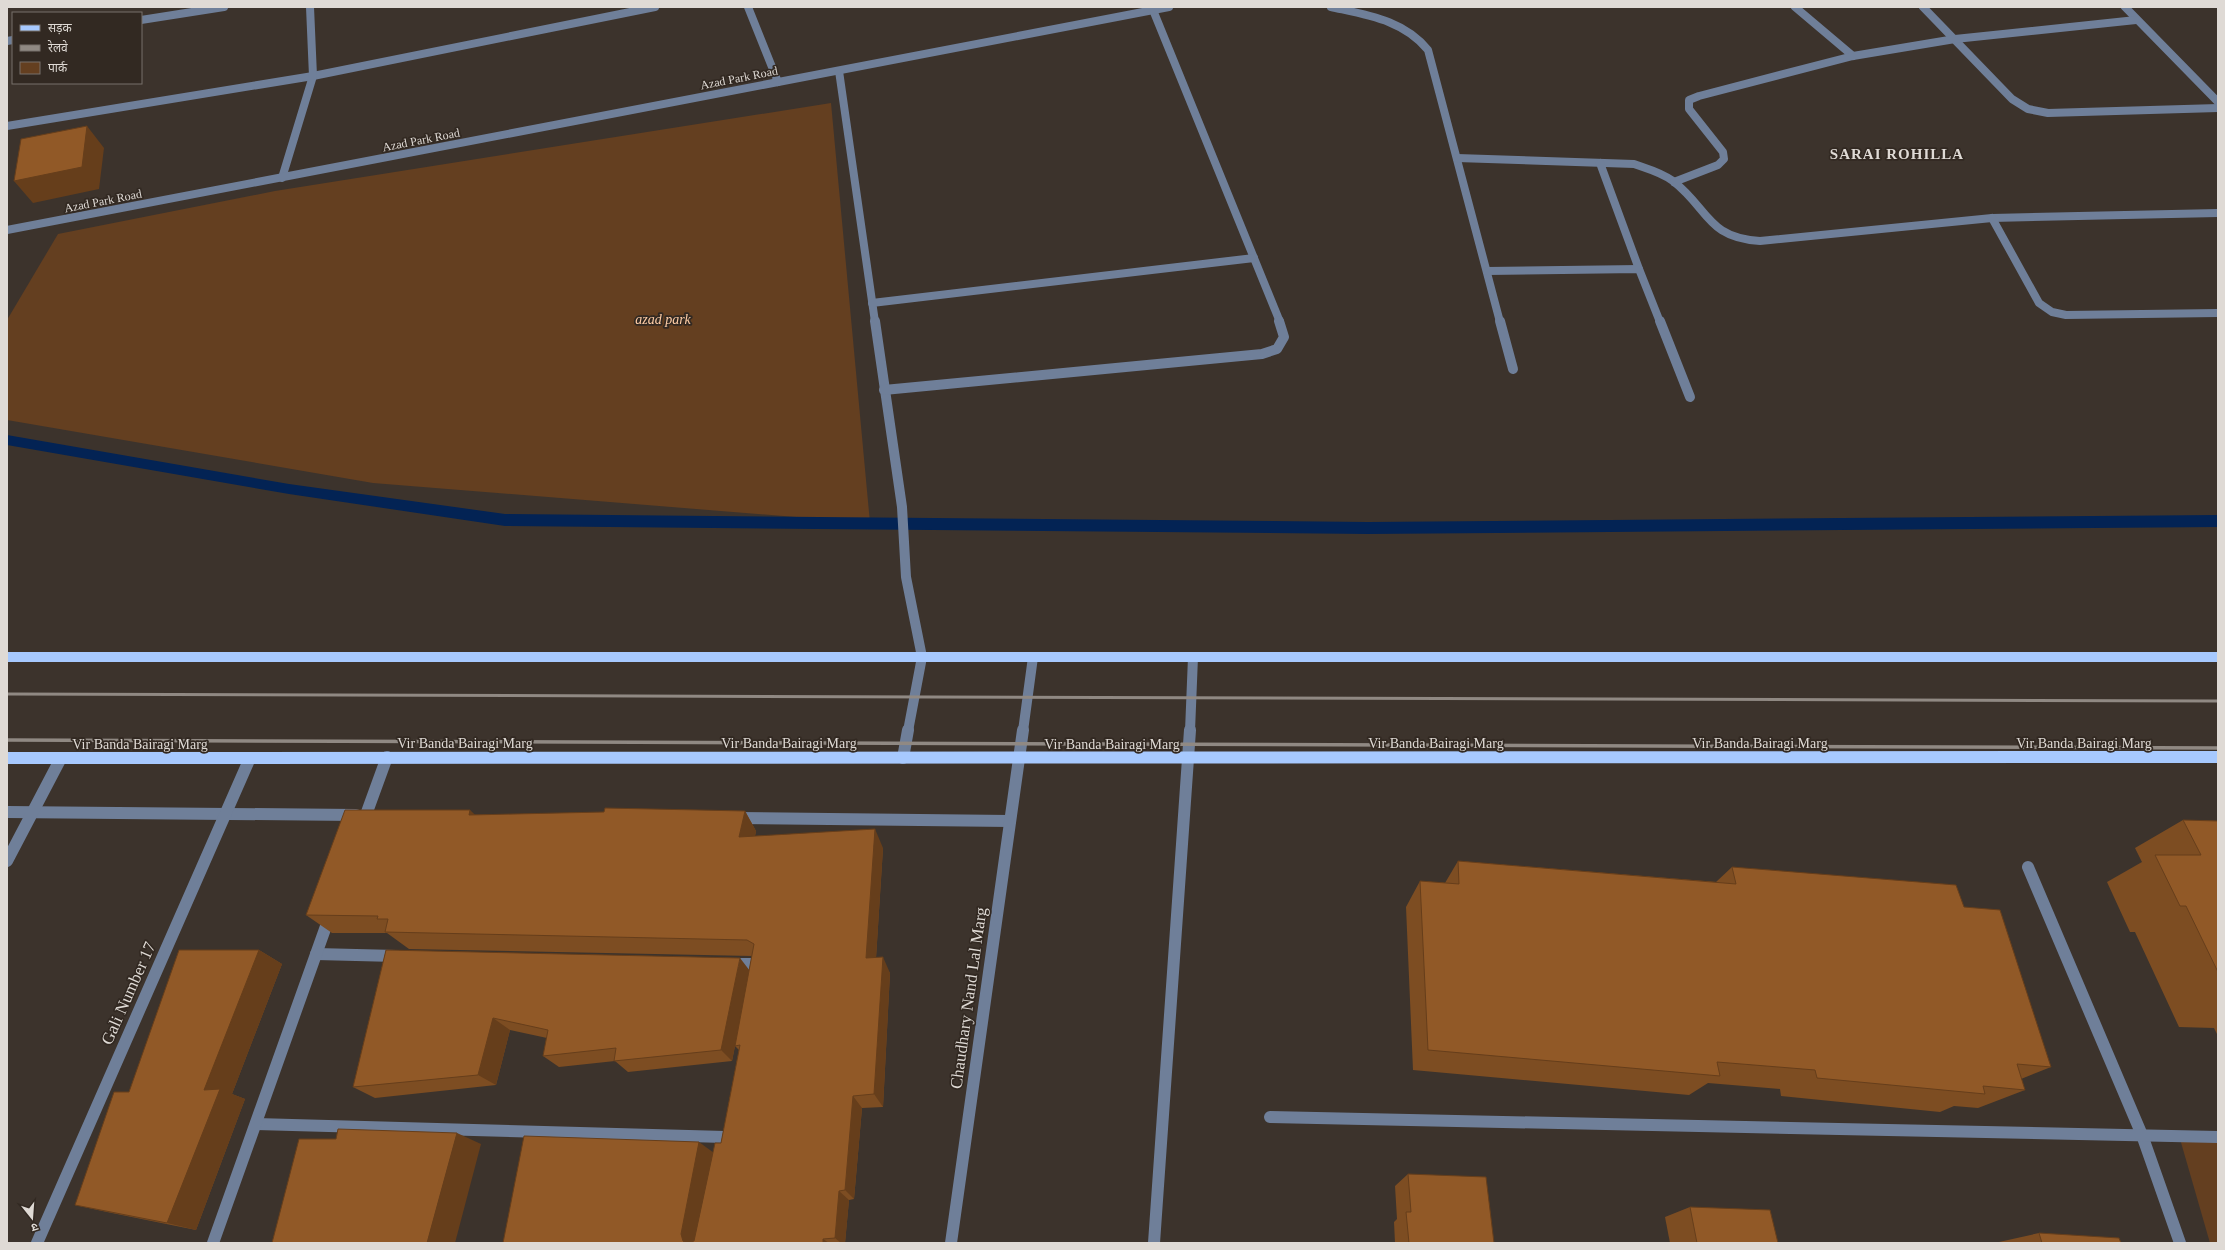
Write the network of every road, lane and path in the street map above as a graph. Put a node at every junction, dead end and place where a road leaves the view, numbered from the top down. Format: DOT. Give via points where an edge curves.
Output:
graph roads {
  1 [pos="224,7"];
  2 [pos="310,7"];
  3 [pos="655,7"];
  4 [pos="748,7"];
  5 [pos="1170,7"];
  6 [pos="1331,7"];
  7 [pos="1795,7"];
  8 [pos="1923,7"];
  9 [pos="2125,7"];
  10 [pos="1153,10"];
  11 [pos="142,20"];
  12 [pos="2136,20"];
  13 [pos="1955,39"];
  14 [pos="1853,56"];
  15 [pos="839,70"];
  16 [pos="313,76"];
  17 [pos="778,82"];
  18 [pos="2218,102"];
  19 [pos="2218,108"];
  20 [pos="7,126"];
  21 [pos="1457,158"];
  22 [pos="1600,163"];
  23 [pos="282,178"];
  24 [pos="1674,182"];
  25 [pos="2218,213"];
  26 [pos="1992,218"];
  27 [pos="7,230"];
  28 [pos="1254,258"];
  29 [pos="1639,269"];
  30 [pos="1487,271"];
  31 [pos="872,303"];
  32 [pos="2218,313"];
  33 [pos="1513,370"];
  34 [pos="884,390"];
  35 [pos="1690,397"];
  36 [pos="7,657"];
  37 [pos="922,657"];
  38 [pos="1033,657"];
  39 [pos="1193,657"];
  40 [pos="2218,657"];
  41 [pos="387,757"];
  42 [pos="1189,757"];
  43 [pos="2218,757"];
  44 [pos="7,758"];
  45 [pos="61,758"];
  46 [pos="250,758"];
  47 [pos="903,758"];
  48 [pos="1019,758"];
  49 [pos="7,812"];
  50 [pos="33,812"];
  51 [pos="226,814"];
  52 [pos="366,815"];
  53 [pos="382,815"];
  54 [pos="724,818"];
  55 [pos="1010,821"];
  56 [pos="358,837"];
  57 [pos="7,861"];
  58 [pos="2028,867"];
  59 [pos="334,903"];
  60 [pos="316,954"];
  61 [pos="411,957"];
  62 [pos="719,964"];
  63 [pos="756,980"];
  64 [pos="1270,1117"];
  65 [pos="728,1121"];
  66 [pos="256,1124"];
  67 [pos="2142,1135"];
  68 [pos="725,1137"];
  69 [pos="2218,1137"];
  70 [pos="722,1152"];
  71 [pos="37,1243"];
  72 [pos="213,1243"];
  73 [pos="951,1243"];
  74 [pos="1154,1243"];
  75 [pos="2180,1243"];
  1 -- 11 [label="street"];
  2 -- 16 [label="street"];
  3 -- 16 [label="street"];
  4 -- 17 [label="street"];
  5 -- 10 [label="street, Azad Park Road"];
  6 -- 21 [label="street" via="1394,24 1410,30 1422,41 1428,50"];
  7 -- 14 [label="street"];
  8 -- 13 [label="street"];
  9 -- 12 [label="street"];
  10 -- 15 [label="street, Azad Park Road"];
  10 -- 28 [label="street"];
  12 -- 13 [label="street"];
  12 -- 18 [label="street"];
  13 -- 14 [label="street"];
  13 -- 19 [label="street" via="2012,99 2021,107 2034,112"];
  14 -- 24 [label="street" via="1689,100 1689,109 1723,152 1724,159 1718,164"];
  15 -- 17 [label="street, Azad Park Road"];
  15 -- 31 [label="street"];
  16 -- 20 [label="street"];
  16 -- 23 [label="street"];
  17 -- 23 [label="street, Azad Park Road"];
  21 -- 22 [label="street"];
  21 -- 30 [label="street"];
  22 -- 24 [label="street" via="1634,164 1650,168"];
  22 -- 29 [label="street"];
  23 -- 27 [label="street, Azad Park Road"];
  24 -- 26 [label="street" via="1721,232 1740,240 1775,239"];
  25 -- 26 [label="street"];
  26 -- 32 [label="street" via="2039,303 2052,312 2066,315"];
  28 -- 31 [label="street"];
  28 -- 34 [label="street" via="1282,327 1284,337 1277,349 1262,354"];
  29 -- 30 [label="street"];
  29 -- 35 [label="street"];
  30 -- 33 [label="street"];
  31 -- 34 [label="street"];
  34 -- 37 [label="street" via="902,507 906,577"];
  36 -- 37 [label="main road"];
  37 -- 38 [label="main road"];
  37 -- 47 [label="street"];
  38 -- 39 [label="main road"];
  38 -- 48 [label="street, Chaudhary Nand Lal Marg"];
  39 -- 40 [label="main road"];
  39 -- 42 [label="street"];
  41 -- 46 [label="main road, Vir Banda Bairagi Marg"];
  41 -- 47 [label="main road, Vir Banda Bairagi Marg"];
  41 -- 52 [label="street"];
  42 -- 43 [label="main road, Vir Banda Bairagi Marg"];
  42 -- 48 [label="main road, Vir Banda Bairagi Marg"];
  42 -- 74 [label="street"];
  44 -- 45 [label="main road, Vir Banda Bairagi Marg"];
  45 -- 46 [label="main road, Vir Banda Bairagi Marg"];
  45 -- 50 [label="street"];
  46 -- 51 [label="street, Gali Number 17"];
  47 -- 48 [label="main road, Vir Banda Bairagi Marg"];
  48 -- 55 [label="street, Chaudhary Nand Lal Marg"];
  49 -- 50 [label="street"];
  50 -- 51 [label="street"];
  50 -- 57 [label="street"];
  51 -- 52 [label="street"];
  51 -- 71 [label="street, Gali Number 17"];
  52 -- 53 [label="street"];
  52 -- 56 [label="street"];
  54 -- 55 [label="street"];
  55 -- 73 [label="street, Chaudhary Nand Lal Marg"];
  58 -- 67 [label="street"];
  59 -- 60 [label="street"];
  60 -- 61 [label="street"];
  60 -- 66 [label="street"];
  62 -- 63 [label="street" via="759,964"];
  64 -- 67 [label="street"];
  65 -- 68 [label="street"];
  66 -- 68 [label="street"];
  66 -- 72 [label="street"];
  67 -- 69 [label="street"];
  67 -- 75 [label="street"];
  68 -- 70 [label="street"];
}
